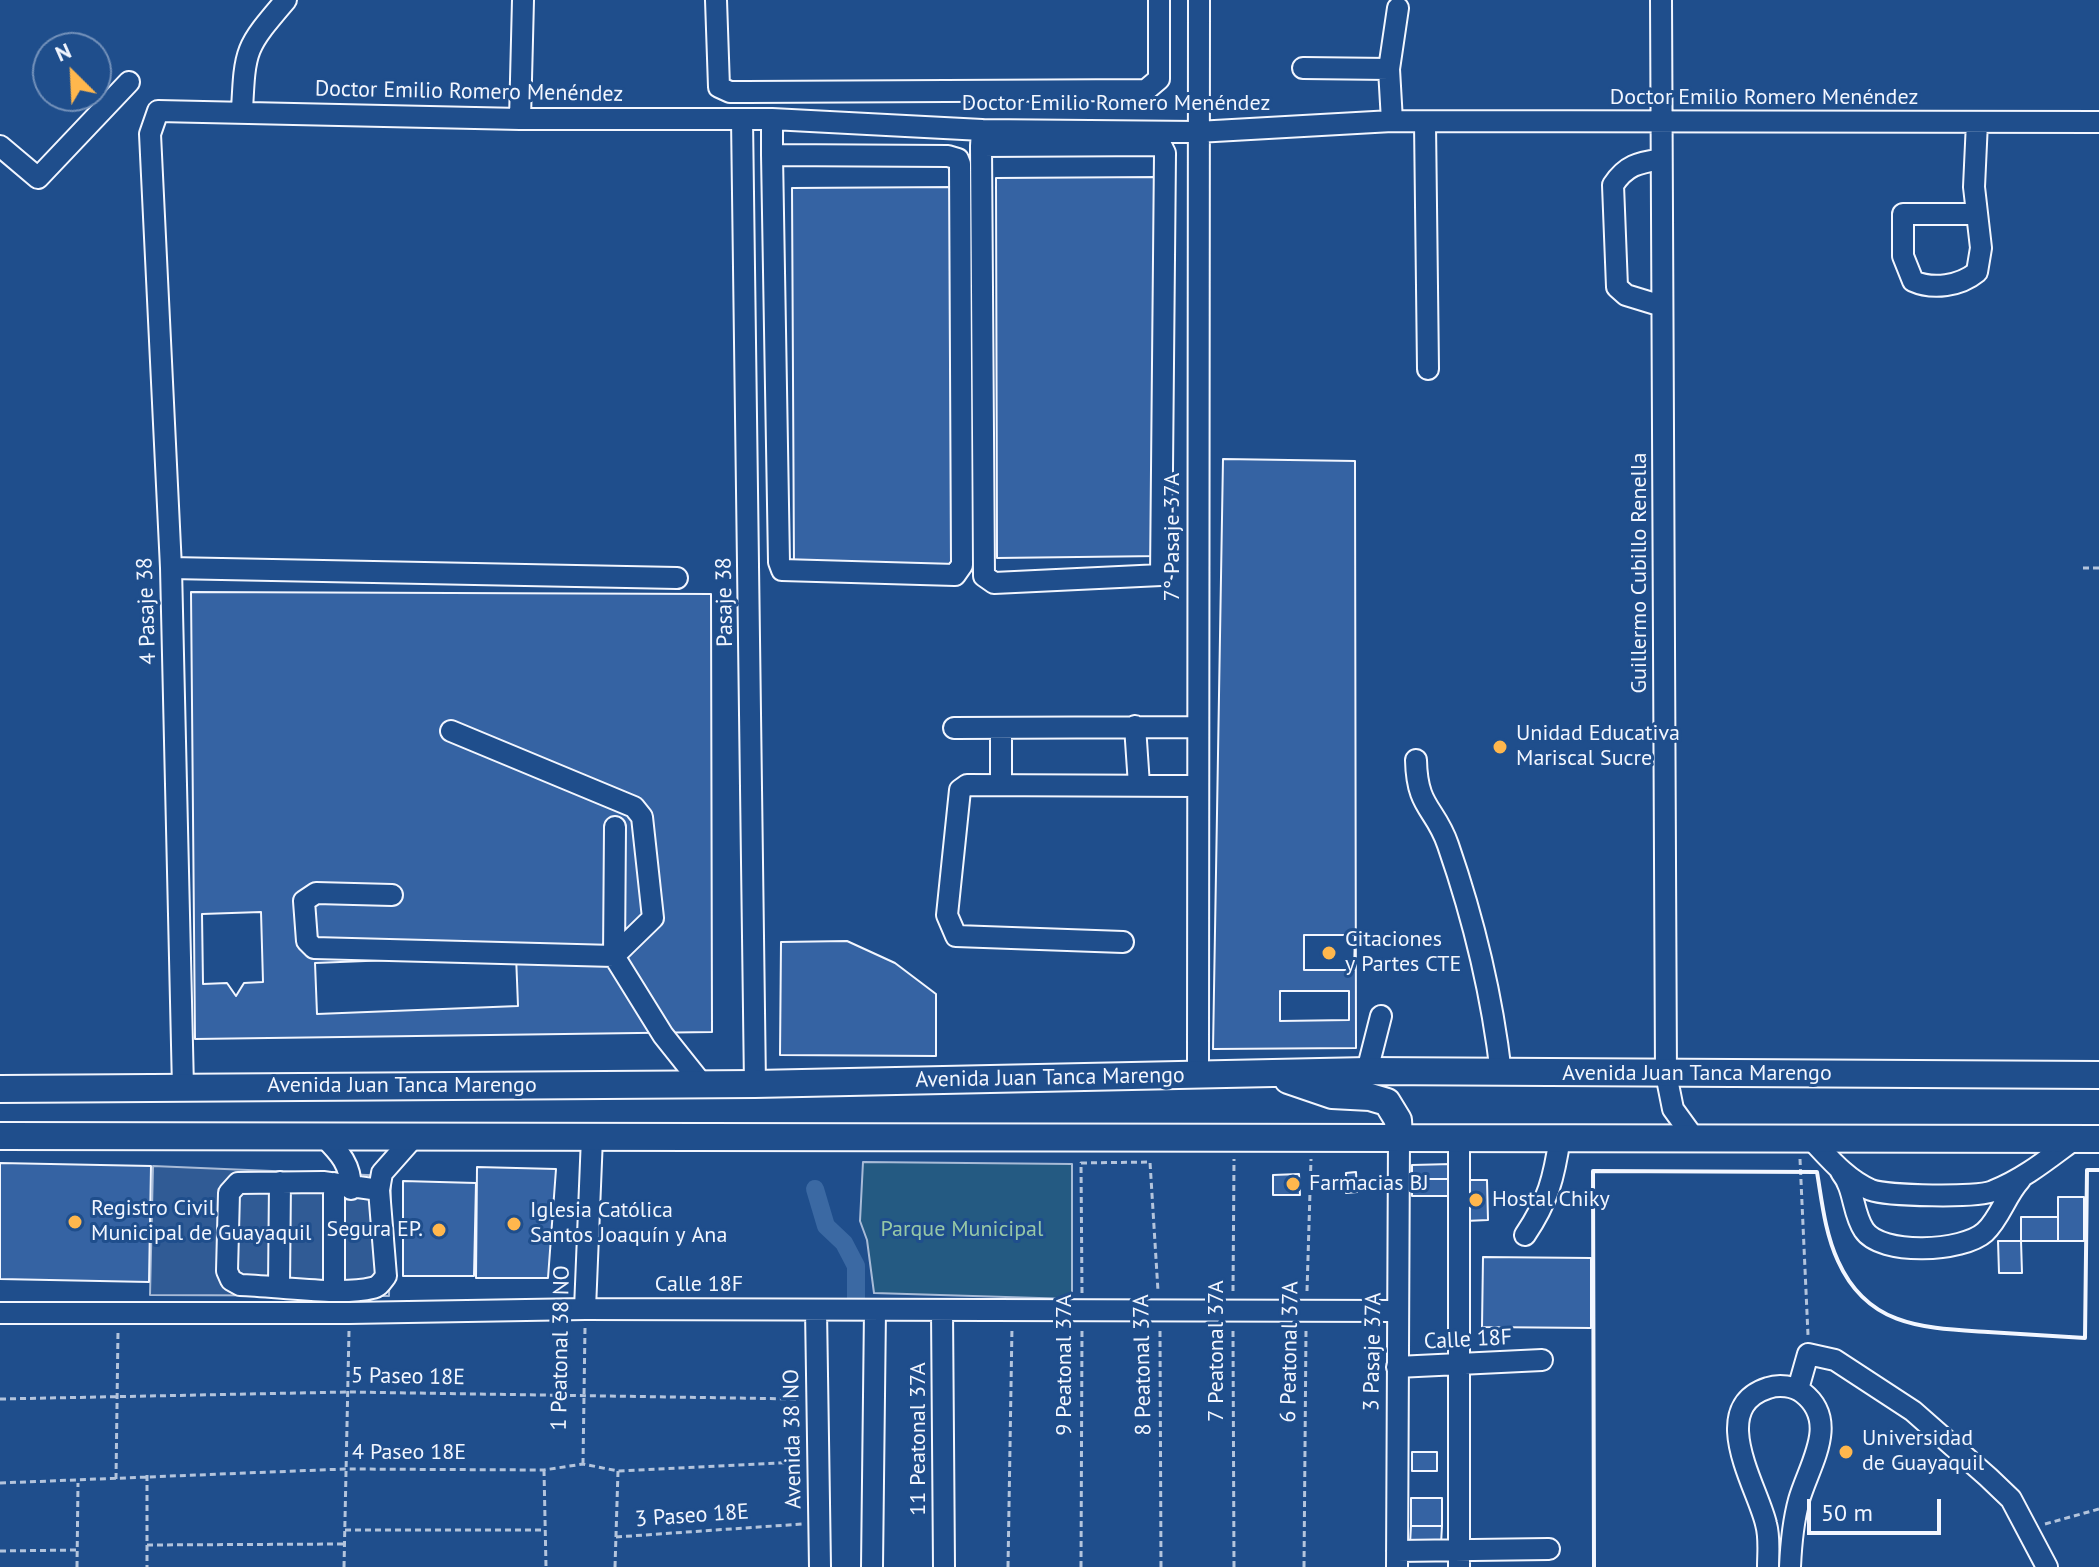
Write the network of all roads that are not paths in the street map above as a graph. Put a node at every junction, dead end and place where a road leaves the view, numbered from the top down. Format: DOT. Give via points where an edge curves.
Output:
graph roads {
  1 [pos="286,0"];
  2 [pos="523,0"];
  3 [pos="716,0"];
  4 [pos="1159,0"];
  5 [pos="1199,0"];
  6 [pos="1661,0"];
  7 [pos="1398,8"];
  8 [pos="1303,68"];
  9 [pos="1389,69"];
  10 [pos="129,82"];
  11 [pos="242,111"];
  12 [pos="520,119"];
  13 [pos="742,119"];
  14 [pos="772,119"];
  15 [pos="1392,121"];
  16 [pos="1661,121"];
  17 [pos="1977,122"];
  18 [pos="2099,122"];
  19 [pos="1425,123"];
  20 [pos="1197,132"];
  21 [pos="150,134"];
  22 [pos="982,138"];
  23 [pos="0,146"];
  24 [pos="772,155"];
  25 [pos="1661,159"];
  26 [pos="1976,214"];
  27 [pos="1662,306"];
  28 [pos="1428,369"];
  29 [pos="171,568"];
  30 [pos="1161,575"];
  31 [pos="677,578"];
  32 [pos="1197,579"];
  33 [pos="1135,726"];
  34 [pos="1198,727"];
  35 [pos="954,728"];
  36 [pos="1001,728"];
  37 [pos="451,731"];
  38 [pos="1416,760"];
  39 [pos="1001,785"];
  40 [pos="1139,785"];
  41 [pos="1197,786"];
  42 [pos="615,827"];
  43 [pos="392,895"];
  44 [pos="1123,942"];
  45 [pos="614,956"];
  46 [pos="1381,1016"];
  47 [pos="1367,1071"];
  48 [pos="1270,1073"];
  49 [pos="1501,1073"];
  50 [pos="1198,1074"];
  51 [pos="1666,1074"];
  52 [pos="2099,1075"];
  53 [pos="702,1084"];
  54 [pos="755,1084"];
  55 [pos="183,1088"];
  56 [pos="0,1089"];
  57 [pos="127,1089"];
  58 [pos="0,1105"];
  59 [pos="0,1136"];
  60 [pos="324,1137"];
  61 [pos="592,1137"];
  62 [pos="1399,1137"];
  63 [pos="1459,1137"];
  64 [pos="1560,1137"];
  65 [pos="413,1138"];
  66 [pos="1694,1138"];
  67 [pos="1805,1139"];
  68 [pos="2087,1139"];
  69 [pos="1839,1169"];
  70 [pos="2026,1175"];
  71 [pos="280,1182"];
  72 [pos="342,1186"];
  73 [pos="379,1190"];
  74 [pos="1525,1235"];
  75 [pos="279,1286"];
  76 [pos="334,1289"];
  77 [pos="585,1309"];
  78 [pos="816,1310"];
  79 [pos="875,1310"];
  80 [pos="942,1311"];
  81 [pos="1398,1311"];
  82 [pos="0,1313"];
  83 [pos="1542,1360"];
  84 [pos="1397,1367"];
  85 [pos="1459,1367"];
  86 [pos="1798,1389"];
  87 [pos="1549,1549"];
  88 [pos="1397,1559"];
  89 [pos="1459,1559"];
  90 [pos="820,1567"];
  91 [pos="872,1567"];
  92 [pos="944,1567"];
  93 [pos="1768,1567"];
  94 [pos="1790,1567"];
  95 [pos="2047,1567"];
  1 -- 11 [label="street" via="245,57"];
  2 -- 12 [label="street"];
  3 -- 4 [label="street" via="719,87 738,92 1146,90 1159,79"];
  5 -- 20 [label="street, 7° Pasaje 37A"];
  6 -- 16 [label="street, Guillermo Cubillo Renella"];
  7 -- 9 [label="street"];
  8 -- 9 [label="street"];
  9 -- 15 [label="street"];
  10 -- 23 [label="street" via="38,178"];
  11 -- 12 [label="street, Doctor Emilio Romero Menéndez"];
  11 -- 21 [label="street, Doctor Emilio Romero Menéndez" via="158,111"];
  12 -- 13 [label="street, Doctor Emilio Romero Menéndez"];
  13 -- 14 [label="street, Doctor Emilio Romero Menéndez"];
  13 -- 54 [label="street, Pasaje 38"];
  14 -- 22 [label="street, Doctor Emilio Romero Menéndez"];
  14 -- 24 [label="street"];
  15 -- 19 [label="street, Doctor Emilio Romero Menéndez"];
  15 -- 20 [label="street, Doctor Emilio Romero Menéndez"];
  16 -- 17 [label="street, Doctor Emilio Romero Menéndez"];
  16 -- 19 [label="street, Doctor Emilio Romero Menéndez"];
  16 -- 25 [label="street, Guillermo Cubillo Renella"];
  17 -- 18 [label="street, Doctor Emilio Romero Menéndez"];
  17 -- 26 [label="street"];
  19 -- 28 [label="street"];
  20 -- 22 [label="street, Doctor Emilio Romero Menéndez"];
  20 -- 32 [label="street, 7° Pasaje 37A"];
  21 -- 29 [label="street, 4 Pasaje 38"];
  22 -- 30 [label="street" via="1161,145 1165,153"];
  22 -- 30 [label="street" via="984,576 994,583"];
  24 -- 24 [label="street" via="782,570 955,575 962,565 958,159"];
  25 -- 27 [label="street, Guillermo Cubillo Renella"];
  25 -- 27 [label="street" via="1635,163 1613,185 1617,287"];
  26 -- 26 [label="street" via="1903,214 1903,256 1913,281 1924,287 1948,285 1977,272 1981,248"];
  27 -- 51 [label="street, Guillermo Cubillo Renella"];
  29 -- 31 [label="street"];
  29 -- 55 [label="street, 4 Pasaje 38"];
  30 -- 32 [label="street"];
  32 -- 34 [label="street, 7° Pasaje 37A"];
  33 -- 34 [label="street"];
  33 -- 36 [label="street"];
  33 -- 40 [label="street"];
  34 -- 41 [label="street, 7° Pasaje 37A"];
  35 -- 36 [label="street"];
  36 -- 39 [label="street"];
  37 -- 45 [label="street" via="634,807 642,817 653,918"];
  38 -- 49 [label="street" via="1417,788 1447,840 1486,969"];
  39 -- 40 [label="street"];
  39 -- 44 [label="street" via="967,785 960,790 947,915 956,936"];
  40 -- 41 [label="street"];
  41 -- 50 [label="street, 7° Pasaje 37A"];
  42 -- 45 [label="street"];
  43 -- 45 [label="street" via="308,896 307,941 314,948"];
  45 -- 53 [label="street" via="663,1035"];
  46 -- 47 [label="street"];
  47 -- 48 [label="main road, Avenida Juan Tanca Marengo"];
  47 -- 49 [label="main road, Avenida Juan Tanca Marengo"];
  48 -- 50 [label="main road, Avenida Juan Tanca Marengo"];
  48 -- 62 [label="main road" via="1332,1095 1387,1102 1398,1120"];
  49 -- 51 [label="main road, Avenida Juan Tanca Marengo"];
  50 -- 54 [label="main road, Avenida Juan Tanca Marengo"];
  51 -- 52 [label="main road, Avenida Juan Tanca Marengo"];
  51 -- 66 [label="street, Guillermo Cubillo Renella" via="1673,1109"];
  53 -- 54 [label="main road, Avenida Juan Tanca Marengo"];
  53 -- 55 [label="main road, Avenida Juan Tanca Marengo"];
  55 -- 57 [label="main road, Avenida Juan Tanca Marengo"];
  56 -- 57 [label="main road, Avenida Juan Tanca Marengo"];
  57 -- 58 [label="main road" via="78,1102"];
  59 -- 60 [label="main road"];
  60 -- 65 [label="main road"];
  60 -- 72 [label="street" via="343,1156 351,1175"];
  61 -- 62 [label="main road"];
  61 -- 65 [label="main road"];
  61 -- 77 [label="street, 1 Peatonal 38 NO"];
  62 -- 63 [label="main road"];
  62 -- 81 [label="street, 3 Pasaje 37A"];
  63 -- 64 [label="main road"];
  63 -- 85 [label="street"];
  64 -- 66 [label="main road"];
  64 -- 74 [label="street" via="1544,1207"];
  65 -- 73 [label="street" via="382,1173"];
  66 -- 67 [label="main road"];
  67 -- 68 [label="main road"];
  67 -- 69 [label="street"];
  68 -- 70 [label="street"];
  69 -- 70 [label="street" via="1873,1191 1975,1196"];
  69 -- 70 [label="street" via="1849,1183 1863,1229 1887,1247 1971,1241 1986,1231"];
  71 -- 72 [label="street"];
  71 -- 75 [label="street"];
  71 -- 75 [label="street" via="238,1183 229,1193 227,1271 240,1285"];
  72 -- 73 [label="street"];
  72 -- 76 [label="street"];
  73 -- 76 [label="street" via="386,1276 372,1288"];
  75 -- 76 [label="street"];
  77 -- 78 [label="street, Calle 18F"];
  77 -- 82 [label="street, Calle 18F"];
  78 -- 79 [label="street, Calle 18F"];
  78 -- 90 [label="street, Avenida 38 NO"];
  79 -- 80 [label="street, Calle 18F"];
  79 -- 91 [label="street"];
  80 -- 81 [label="street, Calle 18F"];
  80 -- 92 [label="street, 11 Peatonal 37A"];
  81 -- 84 [label="street, 3 Pasaje 37A"];
  83 -- 85 [label="street, Calle 18F"];
  84 -- 85 [label="street, Calle 18F"];
  84 -- 88 [label="street, 3 Pasaje 37A"];
  85 -- 89 [label="street"];
  86 -- 93 [label="street" via="1768,1388 1754,1396 1742,1411 1737,1433 1767,1526"];
  86 -- 94 [label="street" via="1811,1400 1821,1429 1793,1526"];
  86 -- 95 [label="street" via="1808,1354 1835,1360 1913,1411 2011,1499"];
  87 -- 89 [label="street"];
  88 -- 89 [label="street"];
}
